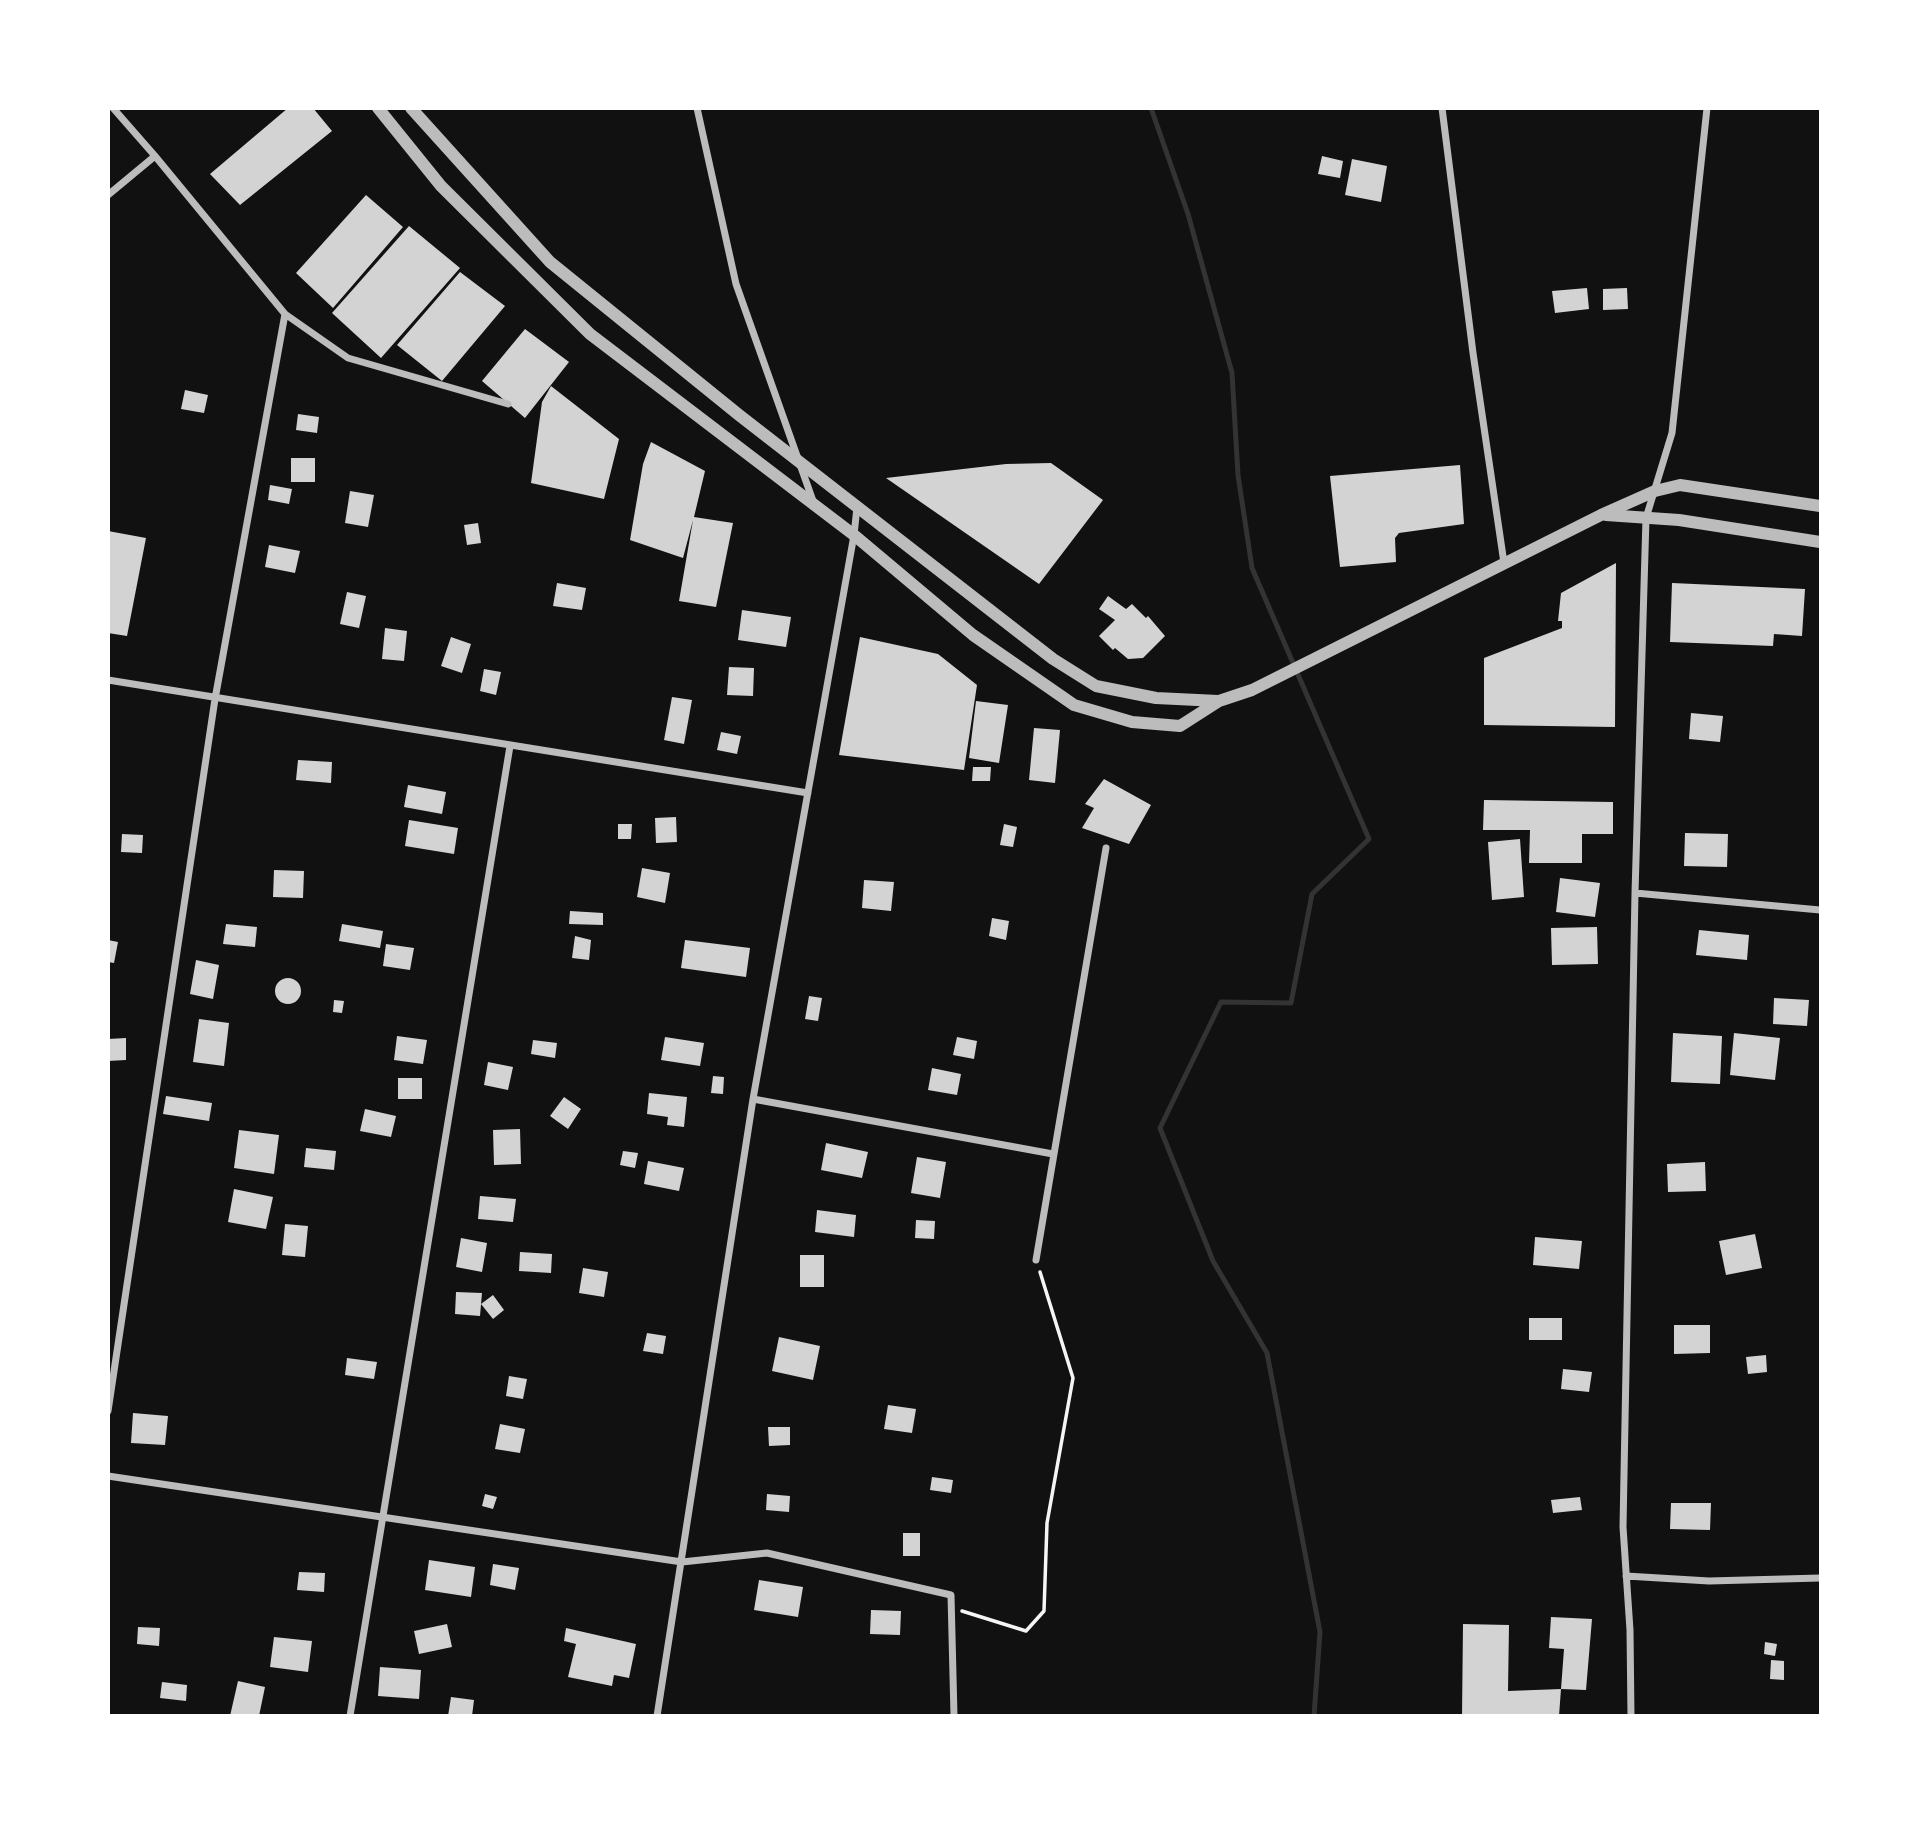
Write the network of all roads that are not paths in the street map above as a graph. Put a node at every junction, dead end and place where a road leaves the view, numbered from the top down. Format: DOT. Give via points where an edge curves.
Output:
graph roads {
  1 [pos="113,108"];
  2 [pos="378,108"];
  3 [pos="411,108"];
  4 [pos="697,108"];
  5 [pos="1442,108"];
  6 [pos="1707,108"];
  7 [pos="155,156"];
  8 [pos="108,195"];
  9 [pos="285,314"];
  10 [pos="508,404"];
  11 [pos="799,461"];
  12 [pos="1655,491"];
  13 [pos="1821,506"];
  14 [pos="857,507"];
  15 [pos="816,508"];
  16 [pos="1601,515"];
  17 [pos="1646,518"];
  18 [pos="855,536"];
  19 [pos="1821,542"];
  20 [pos="1504,563"];
  21 [pos="108,680"];
  22 [pos="215,699"];
  23 [pos="1219,701"];
  24 [pos="510,746"];
  25 [pos="808,793"];
  26 [pos="1106,848"];
  27 [pos="1635,893"];
  28 [pos="1821,910"];
  29 [pos="753,1098"];
  30 [pos="1053,1154"];
  31 [pos="1036,1260"];
  32 [pos="108,1411"];
  33 [pos="108,1476"];
  34 [pos="382,1516"];
  35 [pos="682,1562"];
  36 [pos="1626,1576"];
  37 [pos="1821,1578"];
  38 [pos="350,1716"];
  39 [pos="657,1716"];
  40 [pos="954,1716"];
  41 [pos="1630,1716"];
  1 -- 7 [label="street"];
  2 -- 15 [label="street" via="441,186 590,334"];
  3 -- 11 [label="street" via="550,262"];
  4 -- 11 [label="street" via="736,284"];
  5 -- 20 [label="street"];
  6 -- 12 [label="street" via="1672,433"];
  7 -- 8 [label="street"];
  7 -- 9 [label="street"];
  9 -- 10 [label="street" via="348,358"];
  9 -- 22 [label="street"];
  11 -- 14 [label="street"];
  11 -- 15 [label="street"];
  12 -- 13 [label="street" via="1680,485"];
  12 -- 16 [label="street"];
  12 -- 17 [label="street"];
  14 -- 18 [label="street"];
  14 -- 23 [label="street" via="1053,659 1096,686 1156,698"];
  15 -- 18 [label="street"];
  16 -- 17 [label="street"];
  16 -- 20 [label="street"];
  17 -- 19 [label="street"];
  17 -- 27 [label="street"];
  18 -- 23 [label="street" via="973,635 1074,705 1132,722 1180,726"];
  18 -- 25 [label="street"];
  20 -- 23 [label="street" via="1252,690"];
  21 -- 22 [label="street"];
  22 -- 24 [label="street"];
  22 -- 32 [label="street"];
  24 -- 25 [label="street"];
  24 -- 34 [label="street"];
  25 -- 29 [label="street"];
  26 -- 30 [label="street"];
  27 -- 28 [label="street"];
  27 -- 36 [label="street" via="1623,1499"];
  29 -- 30 [label="street"];
  29 -- 35 [label="street"];
  30 -- 31 [label="street"];
  33 -- 34 [label="street"];
  34 -- 35 [label="street"];
  34 -- 38 [label="street"];
  35 -- 39 [label="street"];
  35 -- 40 [label="street" via="767,1553 951,1595"];
  36 -- 37 [label="street" via="1709,1581"];
  36 -- 41 [label="street"];
}
